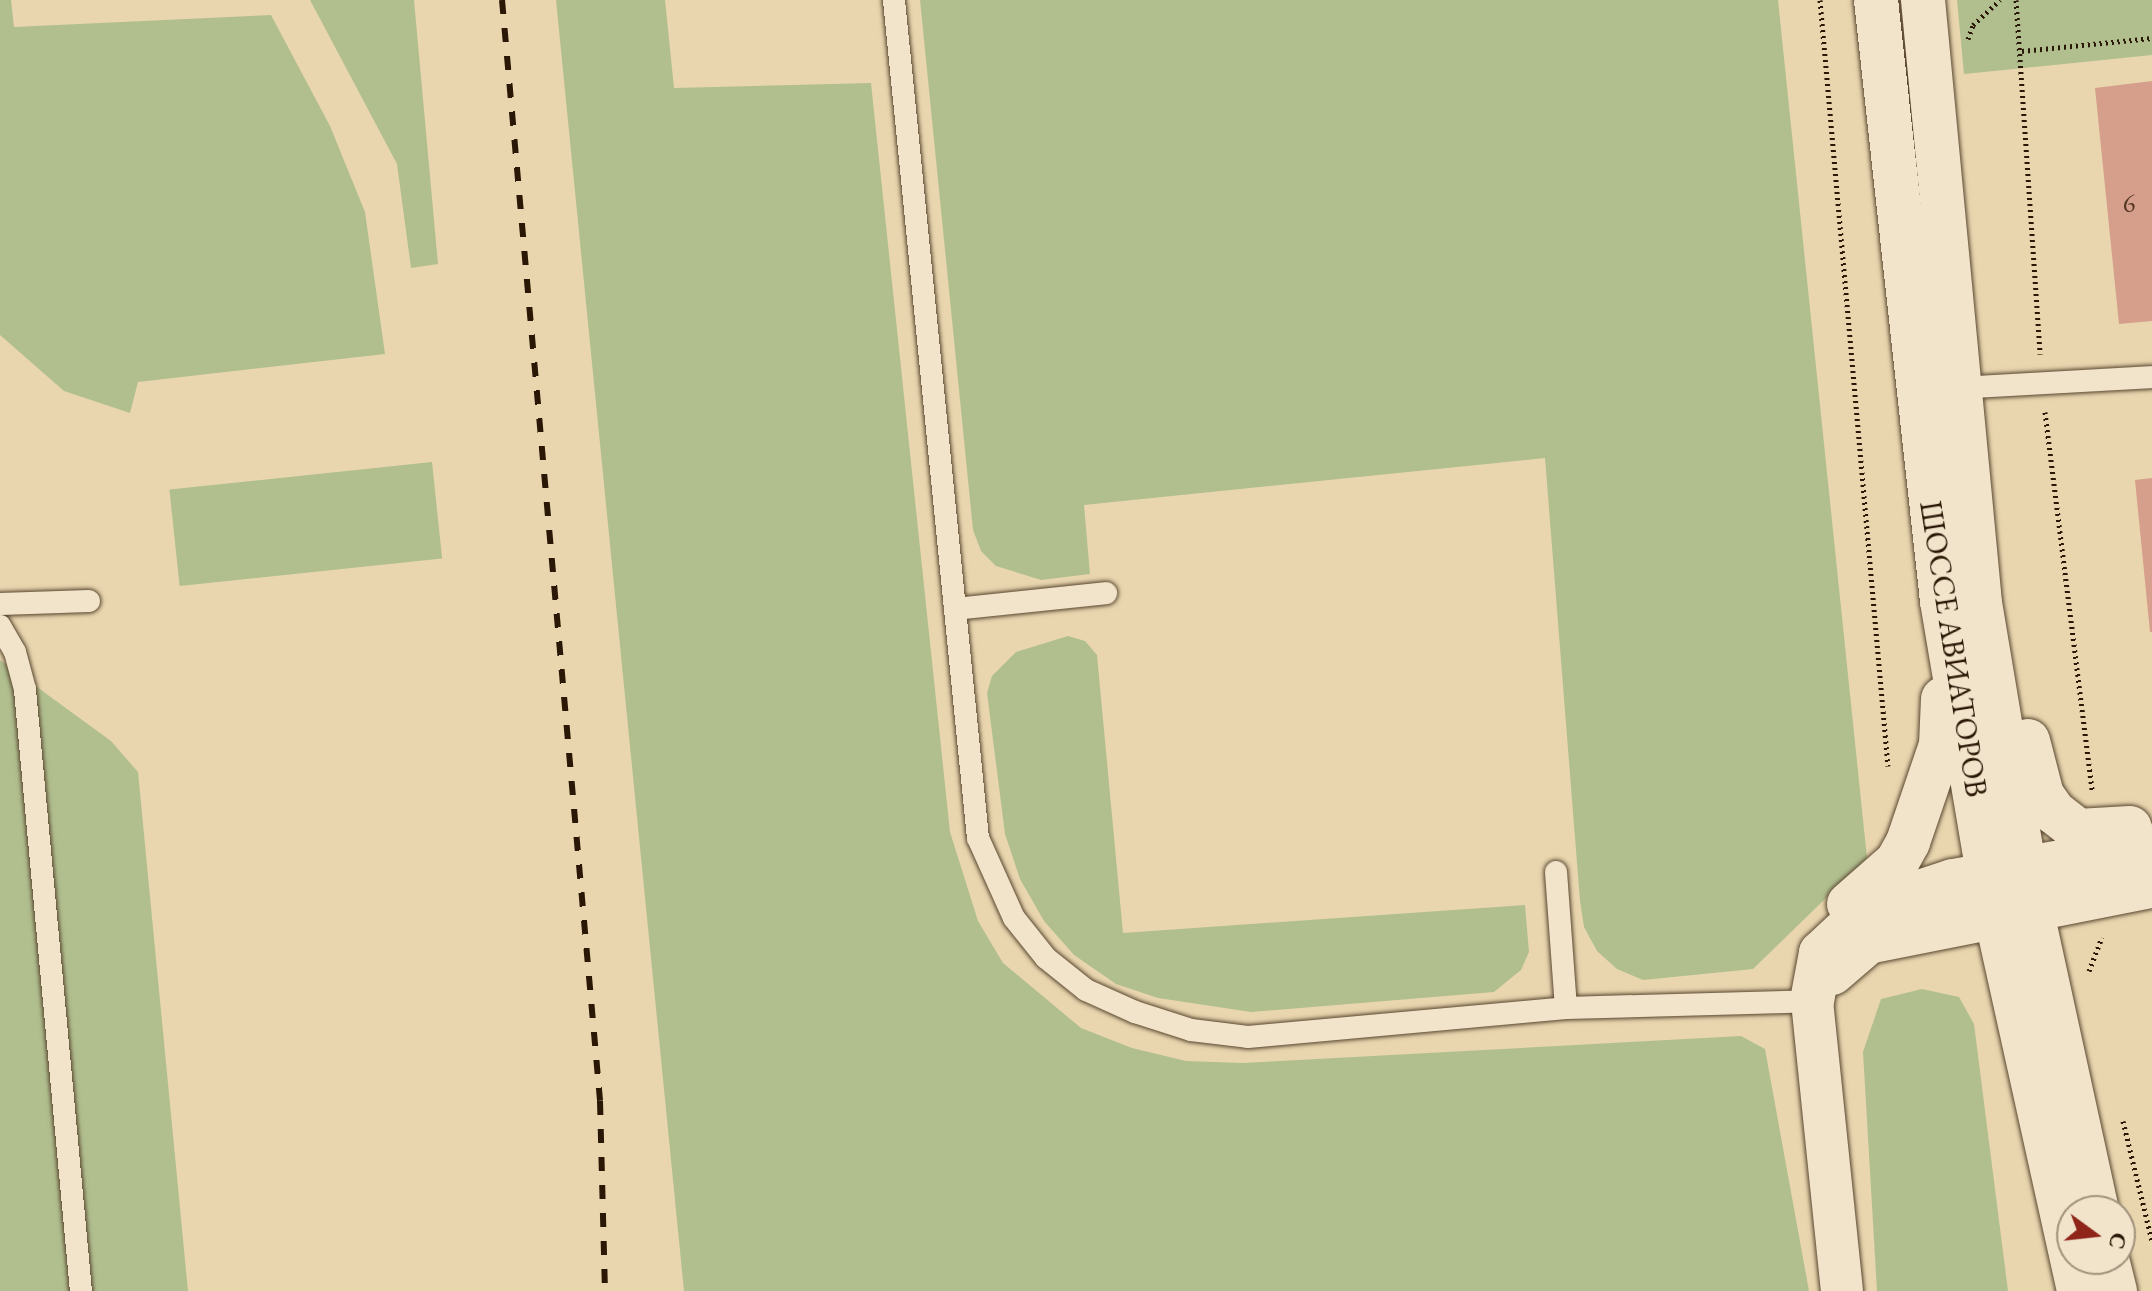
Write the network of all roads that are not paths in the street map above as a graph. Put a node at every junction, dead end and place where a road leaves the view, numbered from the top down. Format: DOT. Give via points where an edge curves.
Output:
graph roads {
  1 [pos="894,0"];
  2 [pos="1876,0"];
  3 [pos="1923,0"];
  4 [pos="2152,377"];
  5 [pos="1957,388"];
  6 [pos="1106,593"];
  7 [pos="89,601"];
  8 [pos="1961,602"];
  9 [pos="0,604"];
  10 [pos="955,609"];
  11 [pos="0,626"];
  12 [pos="2152,830"];
  13 [pos="2152,846"];
  14 [pos="1556,872"];
  15 [pos="2152,886"];
  16 [pos="2010,892"];
  17 [pos="2105,893"];
  18 [pos="1904,933"];
  19 [pos="1821,953"];
  20 [pos="1812,1001"];
  21 [pos="1566,1008"];
  22 [pos="2033,1009"];
  23 [pos="2092,1195"];
  24 [pos="81,1291"];
  25 [pos="1842,1291"];
  26 [pos="2079,1291"];
  1 -- 10 [label="lane"];
  2 -- 8 [label="main road, ШОССЕ АВИАТОРОВ"];
  3 -- 5 [label="main road, ШОССЕ АВИАТОРОВ"];
  4 -- 5 [label="lane"];
  5 -- 8 [label="main road, ШОССЕ АВИАТОРОВ"];
  6 -- 10 [label="lane"];
  7 -- 9 [label="lane"];
  8 -- 12 [label="main road" via="2022,717 2042,795 2078,831"];
  8 -- 16 [label="main road, ШОССЕ АВИАТОРОВ"];
  8 -- 19 [label="main road" via="1941,745 1921,812 1897,862 1837,918"];
  10 -- 21 [label="lane" via="978,838 1014,918 1046,958 1086,990 1191,1030 1248,1037"];
  11 -- 24 [label="lane" via="15,652 25,690"];
  13 -- 16 [label="main road"];
  14 -- 21 [label="lane"];
  15 -- 17 [label="main road"];
  16 -- 17 [label="main road"];
  16 -- 18 [label="main road"];
  16 -- 19 [label="main road" via="1921,888 1868,909"];
  16 -- 22 [label="main road, ШОССЕ АВИАТОРОВ"];
  17 -- 22 [label="main road" via="2073,919 2061,938"];
  18 -- 20 [label="main road" via="1868,942 1843,959"];
  18 -- 22 [label="main road" via="1949,936 1977,949"];
  19 -- 20 [label="main road"];
  20 -- 21 [label="lane"];
  20 -- 25 [label="street"];
  22 -- 23 [label="main road, ШОССЕ АВИАТОРОВ"];
  22 -- 26 [label="main road, ШОССЕ АВИАТОРОВ"];
}
